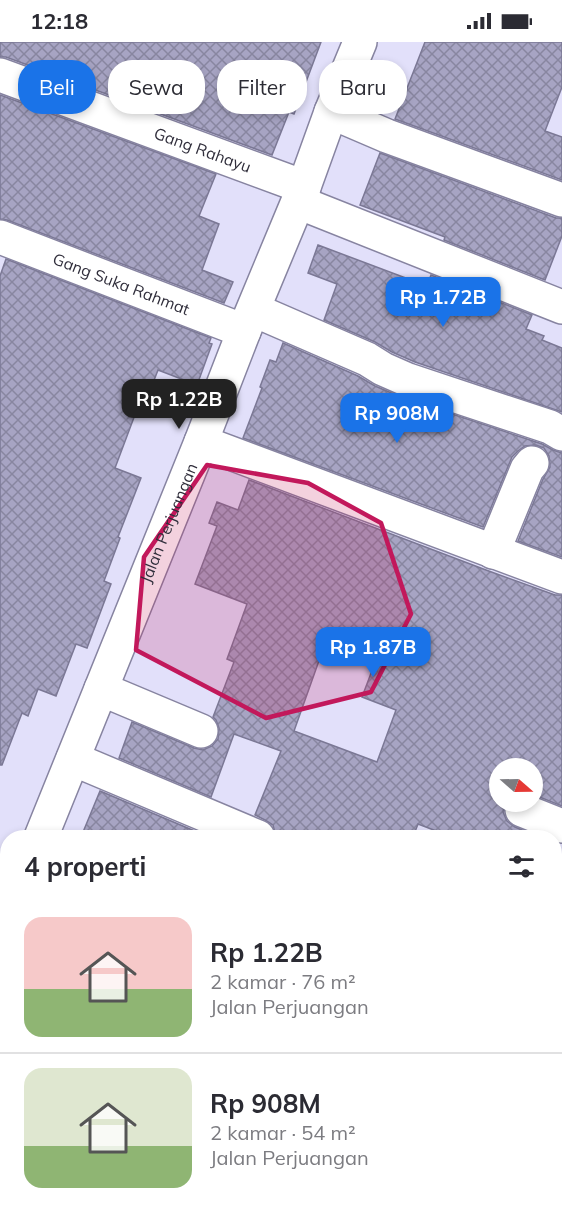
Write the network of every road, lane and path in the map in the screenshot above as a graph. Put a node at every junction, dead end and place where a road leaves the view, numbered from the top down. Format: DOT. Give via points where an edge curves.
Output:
graph roads {
  1 [pos="360,42"];
  2 [pos="353,60"];
  3 [pos="0,75"];
  4 [pos="330,114"];
  5 [pos="336,114"];
  6 [pos="301,194"];
  7 [pos="562,200"];
  8 [pos="0,237"];
  9 [pos="562,307"];
  10 [pos="249,321"];
  11 [pos="562,434"];
  12 [pos="201,442"];
  13 [pos="531,463"];
  14 [pos="494,552"];
  15 [pos="562,577"];
  16 [pos="101,689"];
  17 [pos="201,731"];
  18 [pos="73,759"];
  19 [pos="527,812"];
  20 [pos="562,826"];
  21 [pos="44,830"];
  22 [pos="241,830"];
  1 -- 2 [label="street, Jalan Perjuangan"];
  3 -- 6 [label="street, Gang Rahayu"];
  4 -- 6 [label="street, Jalan Perjuangan"];
  5 -- 7 [label="street"];
  6 -- 9 [label="street, Gang Rahayu"];
  6 -- 10 [label="street, Jalan Perjuangan"];
  8 -- 10 [label="street, Gang Suka Rahmat"];
  10 -- 11 [label="street, Gang Suka Rahmat" via="368,360 408,380"];
  10 -- 12 [label="street, Jalan Perjuangan"];
  12 -- 14 [label="street"];
  12 -- 16 [label="street, Jalan Perjuangan"];
  13 -- 14 [label="street"];
  14 -- 15 [label="street"];
  16 -- 17 [label="street"];
  16 -- 18 [label="street, Jalan Perjuangan"];
  18 -- 21 [label="street, Jalan Perjuangan"];
  18 -- 22 [label="street"];
  19 -- 20 [label="street"];
}
